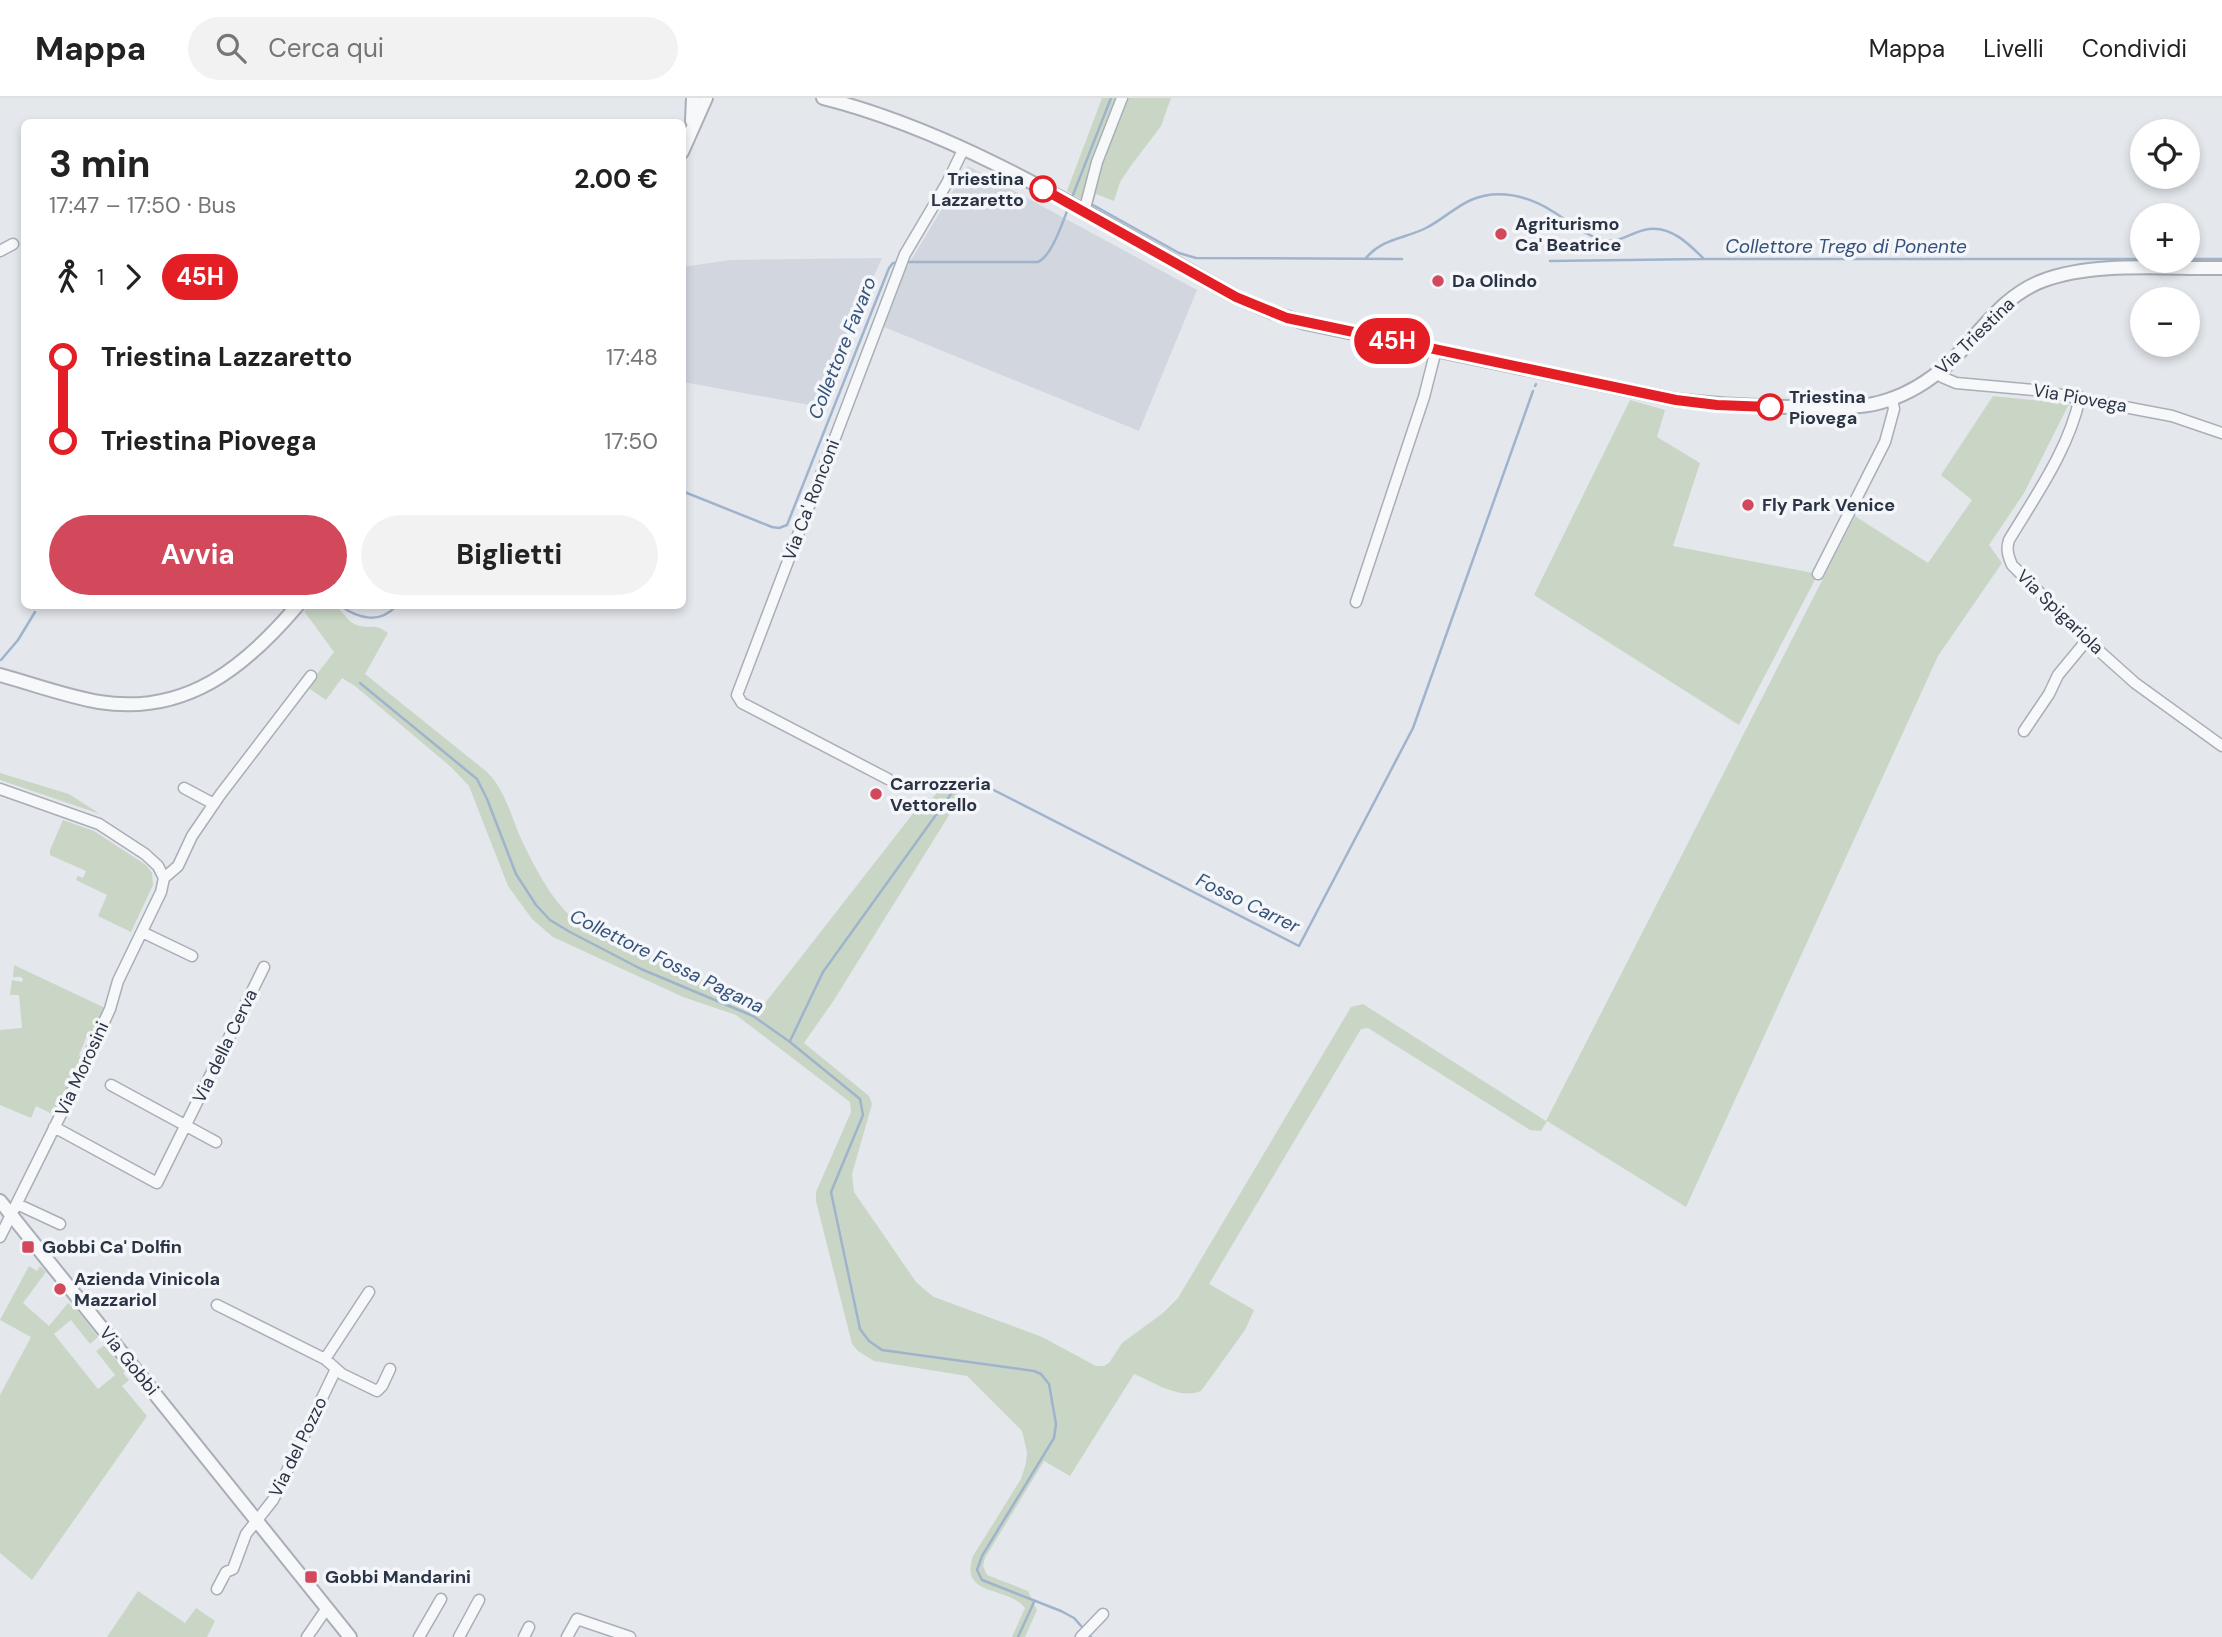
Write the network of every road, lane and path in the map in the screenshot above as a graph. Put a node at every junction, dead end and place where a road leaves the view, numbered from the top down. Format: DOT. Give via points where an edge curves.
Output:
graph roads {
  1 [pos="692,98"];
  2 [pos="706,98"];
  3 [pos="823,98"];
  4 [pos="1122,98"];
  5 [pos="692,128"];
  6 [pos="686,142"];
  7 [pos="964,150"];
  8 [pos="1082,211"];
  9 [pos="13,244"];
  10 [pos="0,251"];
  11 [pos="2222,268"];
  12 [pos="1436,350"];
  13 [pos="1938,373"];
  14 [pos="2080,397"];
  15 [pos="1892,399"];
  16 [pos="2222,433"];
  17 [pos="1818,574"];
  18 [pos="1356,602"];
  19 [pos="295,609"];
  20 [pos="2087,640"];
  21 [pos="0,675"];
  22 [pos="311,676"];
  23 [pos="2024,731"];
  24 [pos="2222,746"];
  25 [pos="888,779"];
  26 [pos="184,788"];
  27 [pos="1,790"];
  28 [pos="214,804"];
  29 [pos="164,875"];
  30 [pos="142,932"];
  31 [pos="192,956"];
  32 [pos="264,967"];
  33 [pos="111,1085"];
  34 [pos="185,1126"];
  35 [pos="54,1127"];
  36 [pos="216,1142"];
  37 [pos="0,1201"];
  38 [pos="14,1210"];
  39 [pos="60,1224"];
  40 [pos="0,1237"];
  41 [pos="369,1292"];
  42 [pos="218,1305"];
  43 [pos="325,1359"];
  44 [pos="336,1369"];
  45 [pos="390,1369"];
  46 [pos="257,1522"];
  47 [pos="216,1589"];
  48 [pos="441,1599"];
  49 [pos="479,1600"];
  50 [pos="327,1608"];
  51 [pos="1103,1614"];
  52 [pos="1084,1633"];
  53 [pos="307,1637"];
  54 [pos="350,1637"];
  55 [pos="419,1637"];
  56 [pos="459,1637"];
  57 [pos="566,1637"];
  58 [pos="630,1637"];
  1 -- 5 [label="street"];
  2 -- 5 [label="street"];
  3 -- 7 [label="street, Via Triestina" via="883,116"];
  4 -- 8 [label="street"];
  5 -- 6 [label="street"];
  7 -- 8 [label="street, Via Triestina"];
  7 -- 25 [label="street, Via Ca' Ronconi" via="900,266 737,695 742,703"];
  8 -- 12 [label="street, Via Triestina" via="1271,313"];
  9 -- 10 [label="street"];
  11 -- 13 [label="street, Via Triestina" via="2095,270 2043,281 2004,305"];
  12 -- 15 [label="street, Via Triestina" via="1703,403 1836,407"];
  12 -- 18 [label="street"];
  13 -- 14 [label="street, Via Piovega" via="1956,383"];
  13 -- 15 [label="street, Via Triestina"];
  14 -- 16 [label="street, Via Piovega" via="2183,418"];
  14 -- 20 [label="street, Via Spigariola" via="2070,432 2007,546 2012,565"];
  15 -- 17 [label="street" via="1894,409 1885,442"];
  19 -- 21 [label="street" via="227,674 167,699 102,702"];
  20 -- 23 [label="street" via="2058,675"];
  20 -- 24 [label="street, Via Spigariola" via="2135,683"];
  22 -- 28 [label="street, Via Morosini"];
  26 -- 28 [label="street"];
  27 -- 29 [label="street" via="99,824 152,860"];
  28 -- 29 [label="street, Via Morosini" via="178,866"];
  29 -- 30 [label="street, Via Morosini"];
  30 -- 31 [label="street"];
  30 -- 35 [label="street, Via Morosini"];
  32 -- 34 [label="street, Via della Cerva"];
  33 -- 34 [label="street"];
  34 -- 35 [label="street, Via della Cerva" via="157,1182"];
  34 -- 36 [label="street"];
  35 -- 38 [label="street, Via Morosini"];
  37 -- 38 [label="street, Via Gobbi"];
  38 -- 39 [label="street"];
  38 -- 40 [label="street, Via Morosini"];
  38 -- 46 [label="street, Via Gobbi"];
  41 -- 43 [label="street"];
  42 -- 43 [label="street"];
  43 -- 44 [label="street"];
  44 -- 45 [label="street" via="377,1391"];
  44 -- 46 [label="street, Via del Pozzo" via="274,1500"];
  46 -- 47 [label="street" via="246,1534 233,1569"];
  46 -- 50 [label="street, Via Gobbi"];
  48 -- 55 [label="street"];
  49 -- 56 [label="street"];
  50 -- 53 [label="street"];
  50 -- 54 [label="street, Via Gobbi"];
  51 -- 52 [label="street"];
  57 -- 58 [label="street" via="577,1619"];
}
